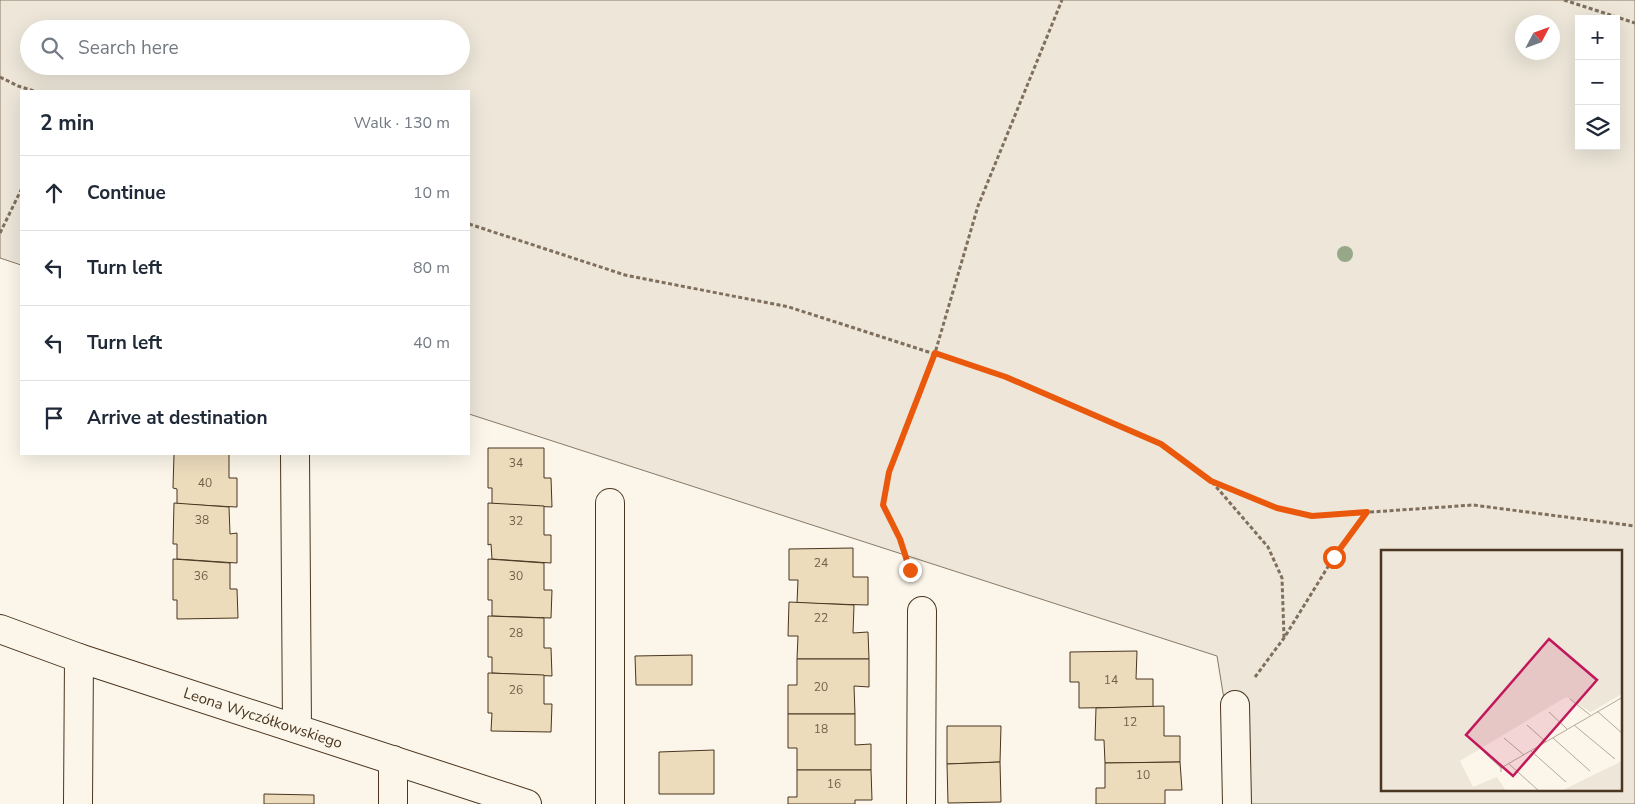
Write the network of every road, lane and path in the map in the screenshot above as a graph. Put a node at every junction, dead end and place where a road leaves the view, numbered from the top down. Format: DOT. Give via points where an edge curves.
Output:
graph roads {
  1 [pos="1062,0"];
  2 [pos="1564,0"];
  3 [pos="1635,23"];
  4 [pos="0,77"];
  5 [pos="31,90"];
  6 [pos="20,192"];
  7 [pos="470,224"];
  8 [pos="0,233"];
  9 [pos="935,353"];
  10 [pos="295,455"];
  11 [pos="1211,481"];
  12 [pos="610,503"];
  13 [pos="1367,512"];
  14 [pos="1635,526"];
  15 [pos="922,611"];
  16 [pos="0,629"];
  17 [pos="1284,638"];
  18 [pos="80,658"];
  19 [pos="1235,705"];
  20 [pos="296,728"];
  21 [pos="393,760"];
  22 [pos="78,804"];
  23 [pos="393,804"];
  24 [pos="527,804"];
  25 [pos="610,804"];
  26 [pos="921,804"];
  27 [pos="1237,804"];
  1 -- 9 [label="path" via="978,206"];
  2 -- 3 [label="path"];
  4 -- 5 [label="path"];
  6 -- 8 [label="path"];
  7 -- 9 [label="path" via="625,275 789,307"];
  9 -- 11 [label="path" via="1006,377 1161,444"];
  9 -- 15 [label="path" via="889,472 883,505 900,539"];
  10 -- 20 [label="street"];
  11 -- 13 [label="path" via="1277,508 1312,516"];
  11 -- 17 [label="path" via="1268,547 1282,578"];
  12 -- 25 [label="street"];
  13 -- 14 [label="path" via="1473,505"];
  13 -- 17 [label="path" via="1334,557"];
  15 -- 26 [label="street"];
  16 -- 18 [label="street, Leona Wyczółkowskiego"];
  17 -- 19 [label="path"];
  18 -- 20 [label="street, Leona Wyczółkowskiego"];
  18 -- 22 [label="street"];
  19 -- 27 [label="street"];
  20 -- 21 [label="street, Leona Wyczółkowskiego"];
  21 -- 23 [label="street"];
  21 -- 24 [label="street, Leona Wyczółkowskiego"];
}
